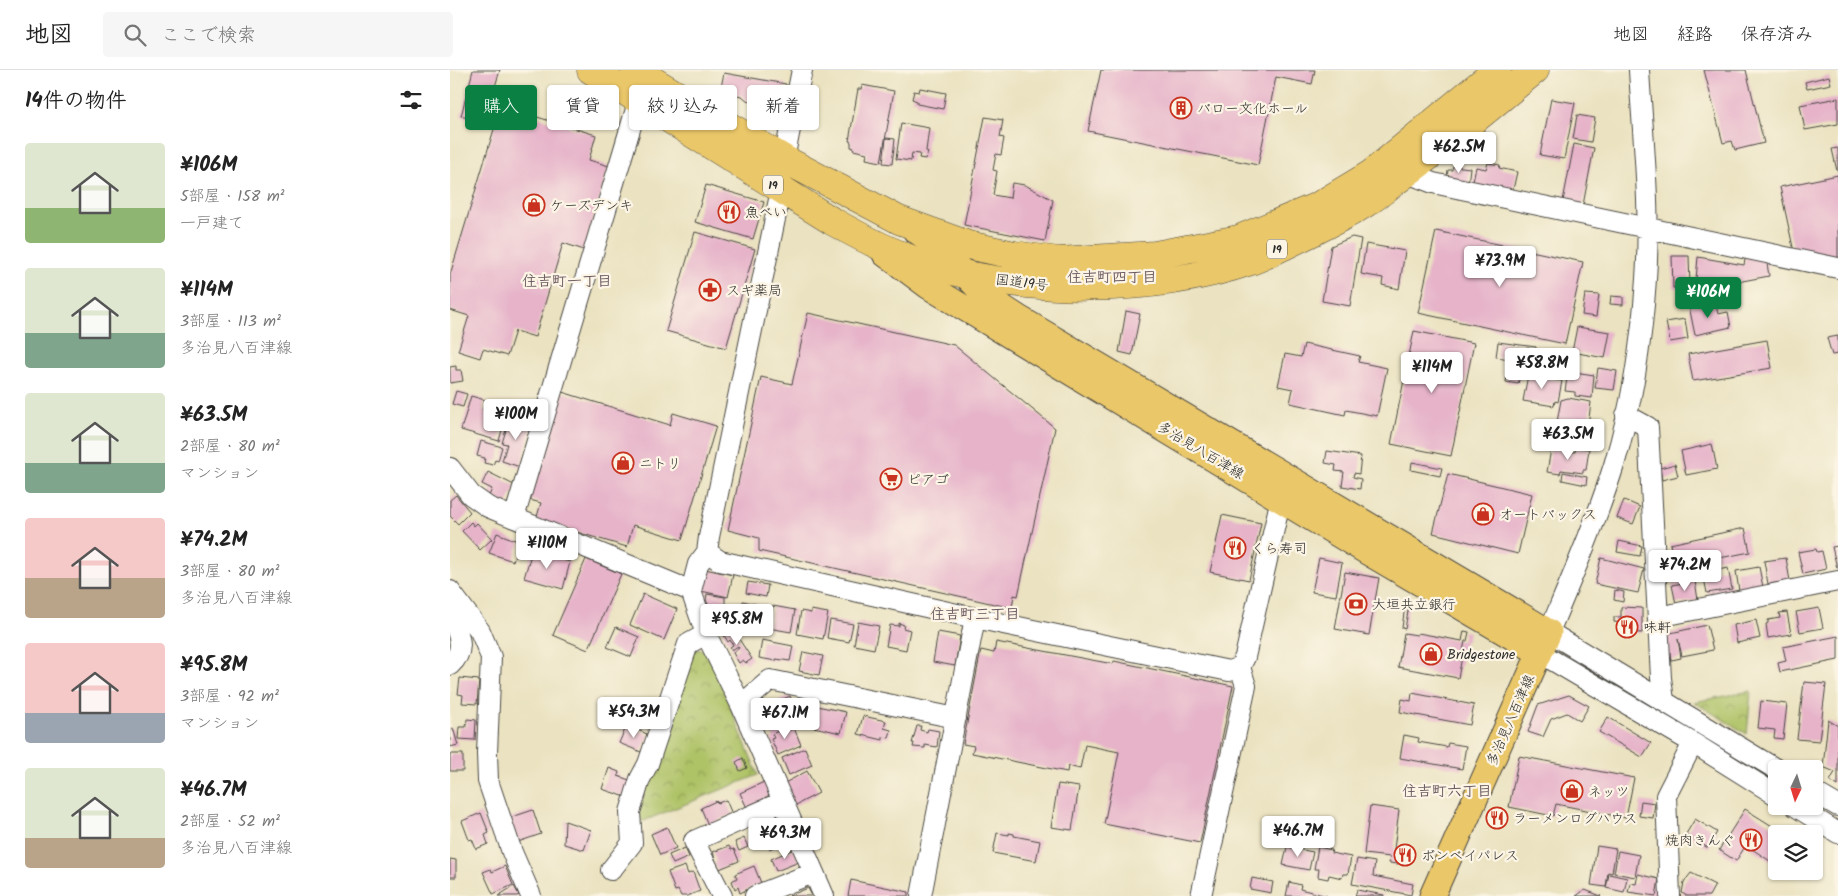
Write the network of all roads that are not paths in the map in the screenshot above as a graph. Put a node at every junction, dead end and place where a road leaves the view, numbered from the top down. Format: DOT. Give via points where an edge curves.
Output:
graph roads {
  1 [pos="591,70"];
  2 [pos="635,70"];
  3 [pos="802,70"];
  4 [pos="1497,70"];
  5 [pos="1535,70"];
  6 [pos="1639,70"];
  7 [pos="629,93"];
  8 [pos="629,130"];
  9 [pos="687,130"];
  10 [pos="784,159"];
  11 [pos="1407,173"];
  12 [pos="781,190"];
  13 [pos="898,220"];
  14 [pos="1647,228"];
  15 [pos="866,240"];
  16 [pos="1838,268"];
  17 [pos="967,276"];
  18 [pos="1626,416"];
  19 [pos="450,468"];
  20 [pos="1281,498"];
  21 [pos="514,518"];
  22 [pos="707,552"];
  23 [pos="1838,581"];
  24 [pos="450,591"];
  25 [pos="691,591"];
  26 [pos="450,610"];
  27 [pos="1658,617"];
  28 [pos="975,618"];
  29 [pos="706,634"];
  30 [pos="1544,642"];
  31 [pos="450,665"];
  32 [pos="1240,667"];
  33 [pos="1664,701"];
  34 [pos="741,706"];
  35 [pos="956,718"];
  36 [pos="1693,743"];
  37 [pos="1768,764"];
  38 [pos="1768,790"];
  39 [pos="1823,797"];
  40 [pos="782,802"];
  41 [pos="1838,806"];
  42 [pos="1809,815"];
  43 [pos="1838,833"];
  44 [pos="611,870"];
  45 [pos="813,873"];
  46 [pos="531,896"];
  47 [pos="722,896"];
  48 [pos="755,896"];
  49 [pos="824,896"];
  50 [pos="921,896"];
  51 [pos="1201,896"];
  52 [pos="1432,896"];
  53 [pos="1670,896"];
  1 -- 7 [label="highway, 国道19号 / 19"];
  2 -- 10 [label="highway, 国道19号 / 19"];
  3 -- 10 [label="street"];
  4 -- 13 [label="highway, 国道19号 / 19" via="1371,174 1318,206 1239,239 1155,255 1059,261 968,245"];
  5 -- 11 [label="highway, 国道19号 / 19"];
  6 -- 14 [label="street" via="1647,174"];
  8 -- 21 [label="street"];
  9 -- 12 [label="highway, 国道19号 / 19"];
  10 -- 13 [label="highway, 国道19号 / 19"];
  11 -- 14 [label="street" via="1433,183"];
  11 -- 17 [label="highway, 国道19号 / 19" via="1367,202 1323,227 1252,261 1202,274 1104,287 1057,287"];
  12 -- 15 [label="highway, 国道19号 / 19"];
  12 -- 22 [label="street"];
  13 -- 17 [label="main road, 多治見八百津線" via="933,242"];
  14 -- 16 [label="street"];
  14 -- 18 [label="street" via="1639,348"];
  15 -- 17 [label="highway, 国道19号 / 19" via="920,262"];
  15 -- 20 [label="main road, 多治見八百津線" via="928,286"];
  17 -- 30 [label="main road, 多治見八百津線" via="988,298 1019,318"];
  18 -- 27 [label="street" via="1648,427"];
  18 -- 30 [label="street" via="1594,524"];
  19 -- 21 [label="street" via="471,495 488,507"];
  20 -- 30 [label="main road, 多治見八百津線" via="1367,552"];
  20 -- 32 [label="street" via="1246,657"];
  21 -- 25 [label="street"];
  22 -- 25 [label="street" via="698,564"];
  22 -- 28 [label="street" via="720,561"];
  23 -- 27 [label="street"];
  24 -- 46 [label="street" via="480,631 491,657 488,781"];
  25 -- 29 [label="street"];
  26 -- 31 [label="street" via="461,647"];
  27 -- 33 [label="street"];
  28 -- 32 [label="street" via="1229,671"];
  28 -- 35 [label="street"];
  29 -- 34 [label="street"];
  29 -- 44 [label="street" via="688,644 630,812 632,843"];
  30 -- 33 [label="street"];
  30 -- 36 [label="street"];
  30 -- 52 [label="main road, 多治見八百津線"];
  32 -- 51 [label="street" via="1246,686"];
  33 -- 37 [label="street"];
  34 -- 35 [label="street" via="770,680"];
  34 -- 40 [label="street"];
  35 -- 50 [label="street"];
  36 -- 38 [label="street"];
  36 -- 53 [label="street" via="1666,796"];
  39 -- 41 [label="street"];
  40 -- 45 [label="street"];
  40 -- 47 [label="street" via="694,841"];
  42 -- 43 [label="street"];
  45 -- 48 [label="street"];
  45 -- 49 [label="street"];
}
